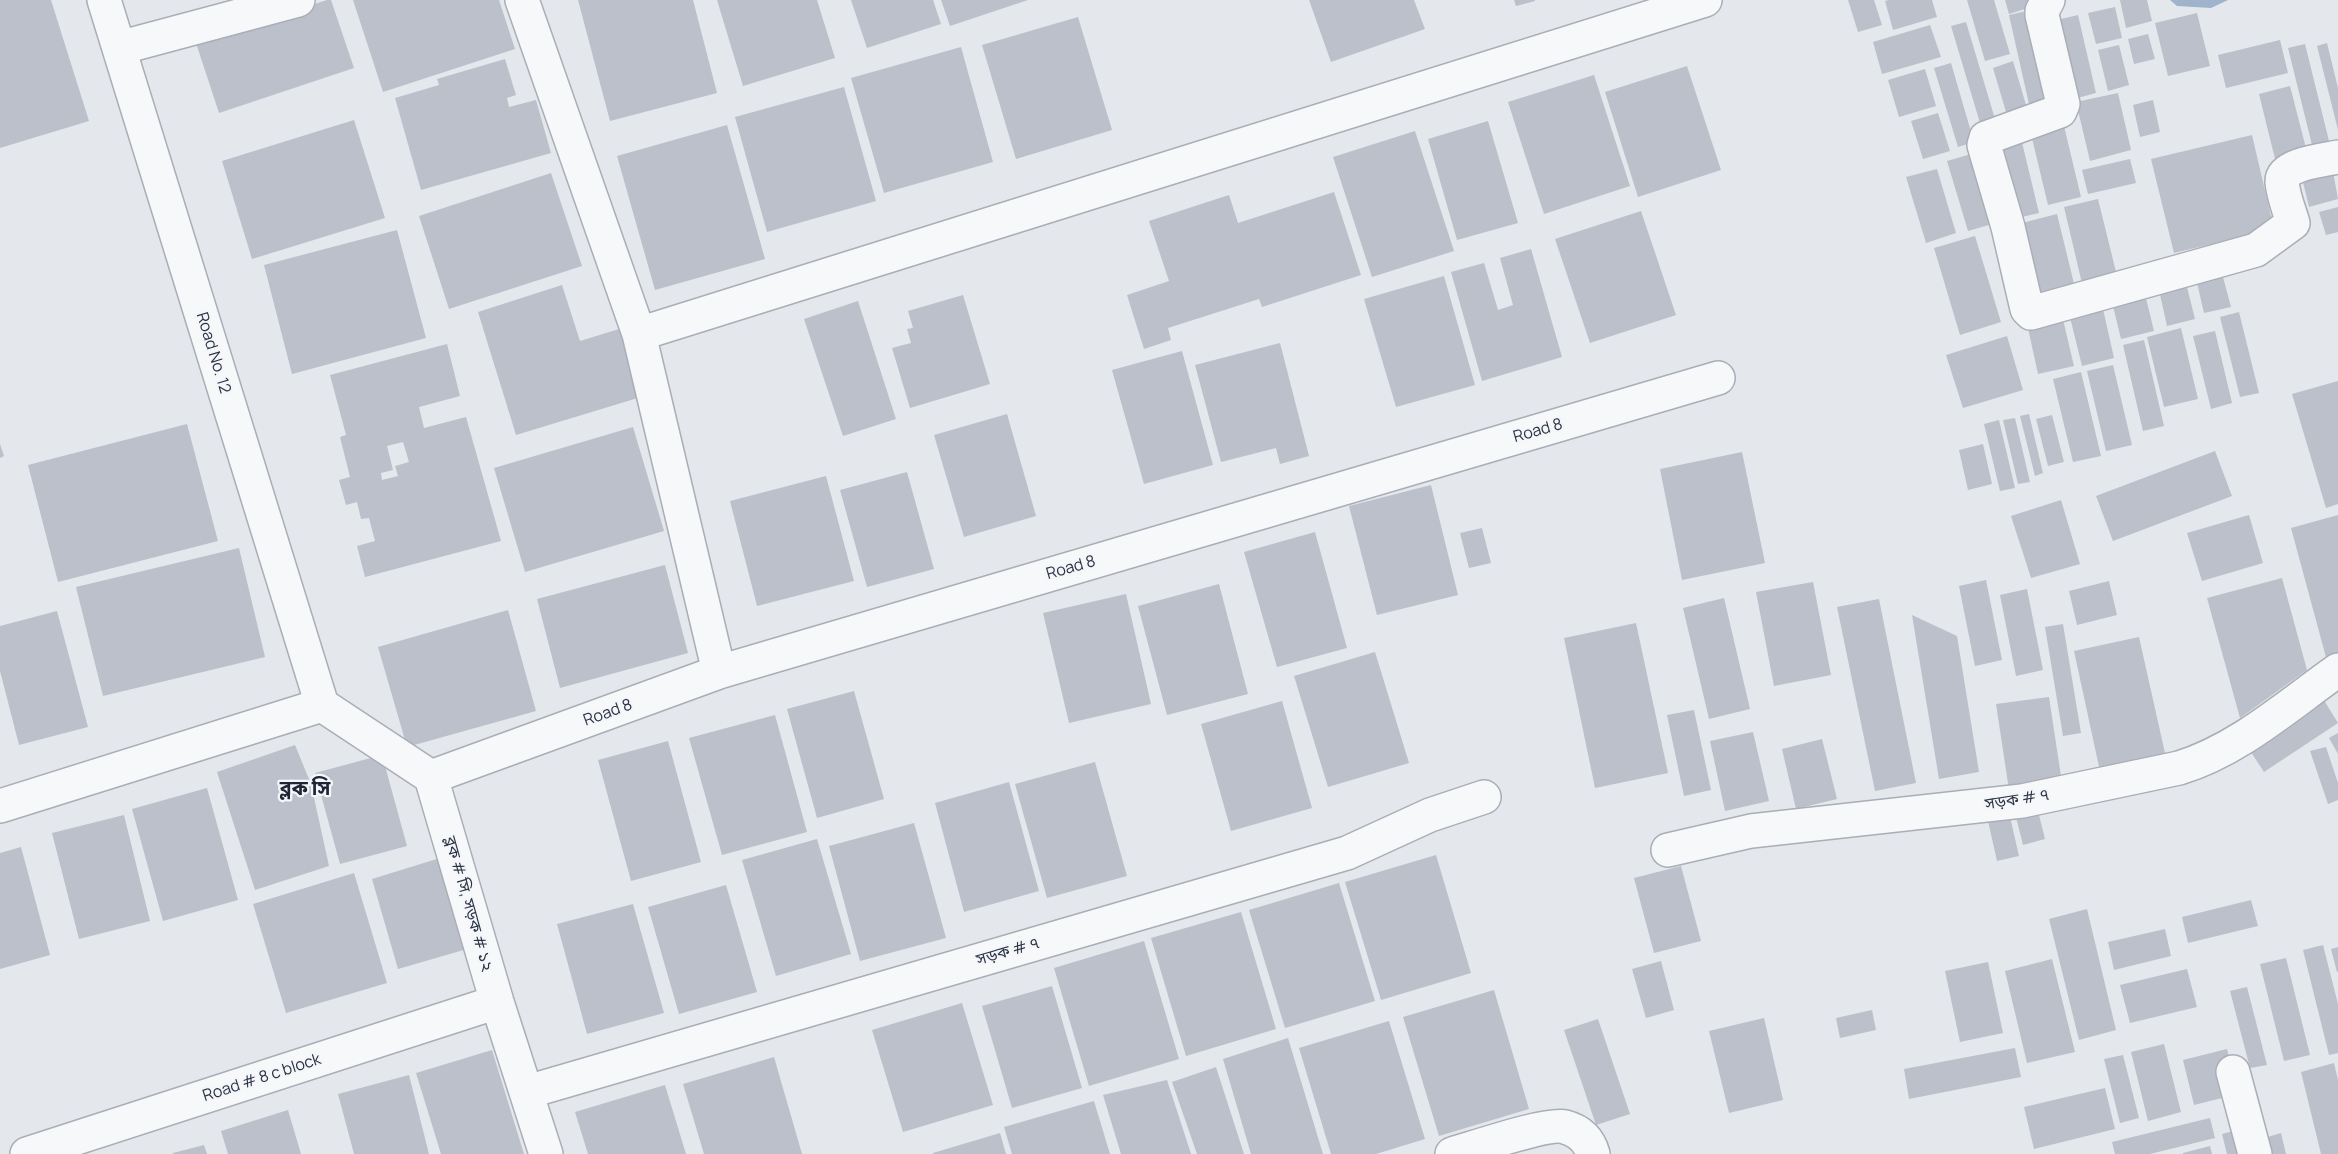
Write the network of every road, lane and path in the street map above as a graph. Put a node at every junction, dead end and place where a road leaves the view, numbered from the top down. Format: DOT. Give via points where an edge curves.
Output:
graph roads {
  1 [pos="104,0"];
  2 [pos="298,0"];
  3 [pos="522,0"];
  4 [pos="1705,0"];
  5 [pos="2048,0"];
  6 [pos="119,48"];
  7 [pos="2338,157"];
  8 [pos="639,334"];
  9 [pos="1718,378"];
  10 [pos="2338,670"];
  11 [pos="720,672"];
  12 [pos="322,705"];
  13 [pos="431,777"];
  14 [pos="1484,797"];
  15 [pos="0,806"];
  16 [pos="1668,850"];
  17 [pos="497,1002"];
  18 [pos="2233,1072"];
  19 [pos="527,1092"];
  20 [pos="27,1154"];
  21 [pos="546,1154"];
  22 [pos="1452,1154"];
  23 [pos="1593,1154"];
  24 [pos="2255,1154"];
  1 -- 6 [label="street, Road No. 12"];
  2 -- 6 [label="street"];
  3 -- 8 [label="street"];
  4 -- 8 [label="street"];
  5 -- 7 [label="street" via="2042,15 2062,104 2060,111 1986,138 1984,145 2031,313 2256,250 2293,223 2282,180 2286,171"];
  6 -- 12 [label="street, Road No. 12"];
  8 -- 11 [label="street"];
  9 -- 11 [label="street, Road 8"];
  10 -- 16 [label="street, সড়ক # ৭" via="2225,750 2179,768 2022,801 1751,831"];
  11 -- 13 [label="street, Road 8"];
  12 -- 13 [label="street"];
  12 -- 15 [label="street"];
  13 -- 17 [label="street, ব্লক # সি, সড়ক # ১২"];
  14 -- 19 [label="street, সড়ক # ৭" via="1430,815 1347,853"];
  17 -- 19 [label="street, ব্লক # সি, সড়ক # ১২"];
  17 -- 20 [label="street, Road # 8 c block"];
  18 -- 24 [label="street"];
  19 -- 21 [label="street, ব্লক # সি, সড়ক # ১২"];
  22 -- 23 [label="street" via="1563,1126 1590,1142"];
}
